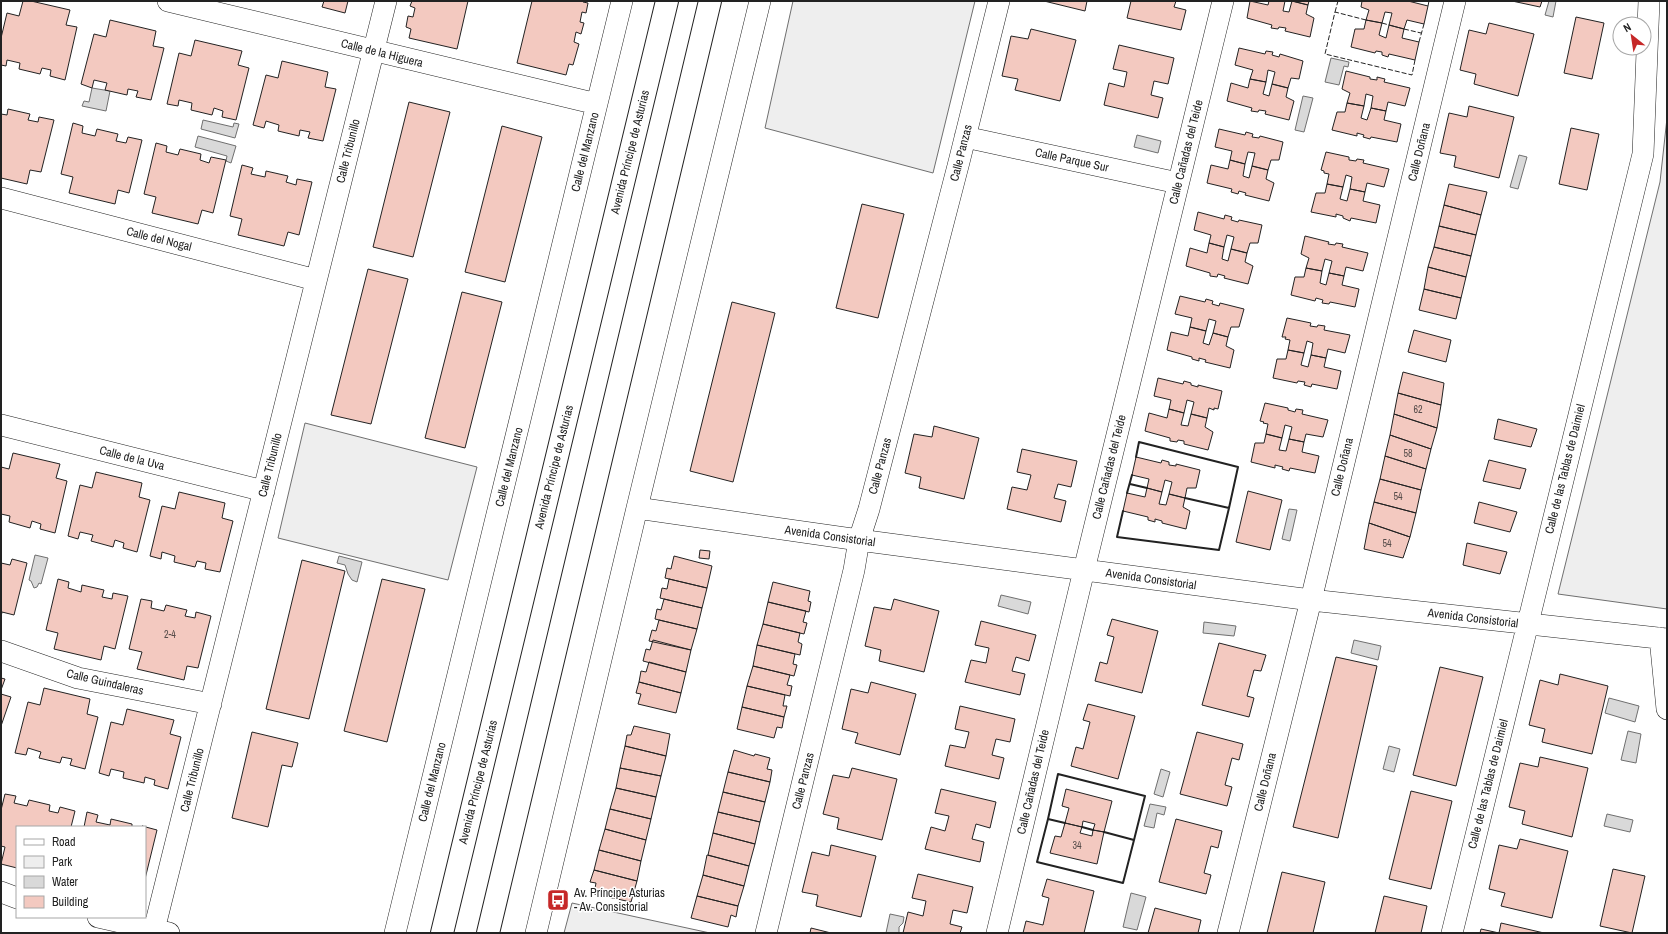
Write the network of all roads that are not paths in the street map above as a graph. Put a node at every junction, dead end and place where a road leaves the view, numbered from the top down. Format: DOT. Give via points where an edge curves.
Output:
graph roads {
  1 [pos="168,1"];
  2 [pos="386,1"];
  3 [pos="622,1"];
  4 [pos="666,1"];
  5 [pos="710,1"];
  6 [pos="760,1"];
  7 [pos="999,1"];
  8 [pos="1223,1"];
  9 [pos="1455,1"];
  10 [pos="1649,1"];
  11 [pos="374,51"];
  12 [pos="596,104"];
  13 [pos="965,137"];
  14 [pos="1178,183"];
  15 [pos="1,198"];
  16 [pos="316,280"];
  17 [pos="1,425"];
  18 [pos="264,491"];
  19 [pos="637,508"];
  20 [pos="859,540"];
  21 [pos="1084,570"];
  22 [pos="1311,600"];
  23 [pos="1527,624"];
  24 [pos="1664,639"];
  25 [pos="1,651"];
  26 [pos="211,704"];
  27 [pos="1667,709"];
  28 [pos="1,892"];
  29 [pos="16,898"];
  30 [pos="102,918"];
  31 [pos="161,931"];
  32 [pos="395,933"];
  33 [pos="442,933"];
  34 [pos="488,933"];
  35 [pos="536,933"];
  36 [pos="766,933"];
  37 [pos="997,933"];
  38 [pos="1228,933"];
  39 [pos="1452,933"];
  1 -- 11 [label="street, Calle de la Higuera"];
  2 -- 11 [label="street, Calle Tribunillo"];
  3 -- 12 [label="street, Calle del Manzano"];
  4 -- 33 [label="street, Avenida Príncipe de Asturias"];
  5 -- 34 [label="street"];
  6 -- 19 [label="street"];
  7 -- 13 [label="street, Calle Panzas"];
  8 -- 14 [label="street, Calle Cañadas del Teide"];
  9 -- 22 [label="street, Calle Doñana"];
  10 -- 23 [label="street, Calle de las Tablas de Daimiel" via="1643,154"];
  11 -- 12 [label="street, Calle de la Higuera"];
  11 -- 16 [label="street, Calle Tribunillo"];
  12 -- 32 [label="street, Calle del Manzano"];
  13 -- 14 [label="street, Calle Parque Sur"];
  13 -- 20 [label="street, Calle Panzas"];
  14 -- 21 [label="street, Calle Cañadas del Teide"];
  15 -- 16 [label="street, Calle del Nogal"];
  16 -- 18 [label="street, Calle Tribunillo"];
  17 -- 18 [label="street, Calle de la Uva"];
  18 -- 26 [label="street, Calle Tribunillo"];
  19 -- 20 [label="street, Avenida Consistorial"];
  19 -- 35 [label="street"];
  20 -- 21 [label="street, Avenida Consistorial"];
  20 -- 36 [label="street, Calle Panzas"];
  21 -- 22 [label="street, Avenida Consistorial"];
  21 -- 37 [label="street, Calle Cañadas del Teide"];
  22 -- 23 [label="street, Avenida Consistorial"];
  22 -- 38 [label="street, Calle Doñana"];
  23 -- 24 [label="street, Avenida Consistorial"];
  23 -- 39 [label="street, Calle de las Tablas de Daimiel"];
  24 -- 27 [label="street"];
  25 -- 26 [label="street, Calle Guindaleras" via="78,678"];
  26 -- 31 [label="street, Calle Tribunillo"];
  28 -- 29 [label="street"];
  30 -- 31 [label="street"];
}
